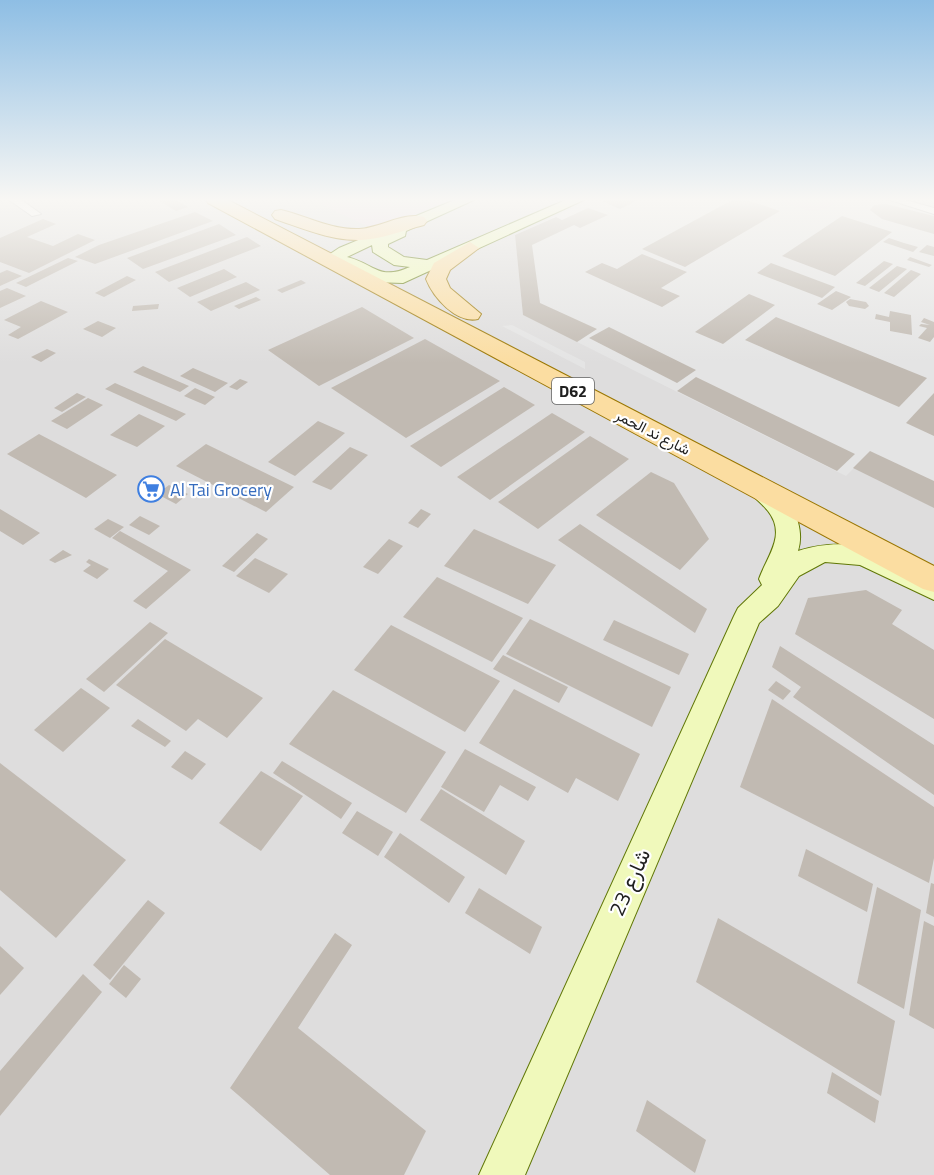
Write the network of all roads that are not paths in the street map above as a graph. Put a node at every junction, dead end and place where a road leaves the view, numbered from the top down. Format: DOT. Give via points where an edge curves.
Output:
graph roads {
  1 [pos="336,254"];
  2 [pos="389,254"];
  3 [pos="457,254"];
  4 [pos="461,254"];
  5 [pos="431,265"];
  6 [pos="388,285"];
  7 [pos="470,314"];
  8 [pos="534,348"];
  9 [pos="571,403"];
  10 [pos="602,406"];
  11 [pos="700,470"];
  12 [pos="739,475"];
  13 [pos="934,556"];
  14 [pos="934,580"];
  15 [pos="934,589"];
  16 [pos="768,597"];
  17 [pos="502,1175"];
  1 -- 6 [label="main road, شارع ند الحمر / D62"];
  2 -- 5 [label="main road" via="400,261"];
  3 -- 5 [label="main road"];
  4 -- 7 [label="main road" via="441,267 435,279 441,291"];
  5 -- 6 [label="main road"];
  6 -- 7 [label="main road, شارع ند الحمر / D62"];
  6 -- 8 [label="main road" via="382,284 397,283 498,336"];
  6 -- 10 [label="main road, شارع ند الحمر / D62"];
  7 -- 8 [label="main road, شارع ند الحمر / D62"];
  8 -- 13 [label="main road, شارع ند الحمر / D62"];
  9 -- 10 [label="main road"];
  10 -- 12 [label="main road, شارع ند الحمر / D62"];
  11 -- 12 [label="main road"];
  12 -- 14 [label="main road, شارع ند الحمر / D62"];
  12 -- 16 [label="main road" via="778,506 790,529"];
  15 -- 16 [label="main road, شارع 23" via="862,555 828,552 801,560"];
  16 -- 17 [label="main road, شارع 23" via="748,616"];
}
